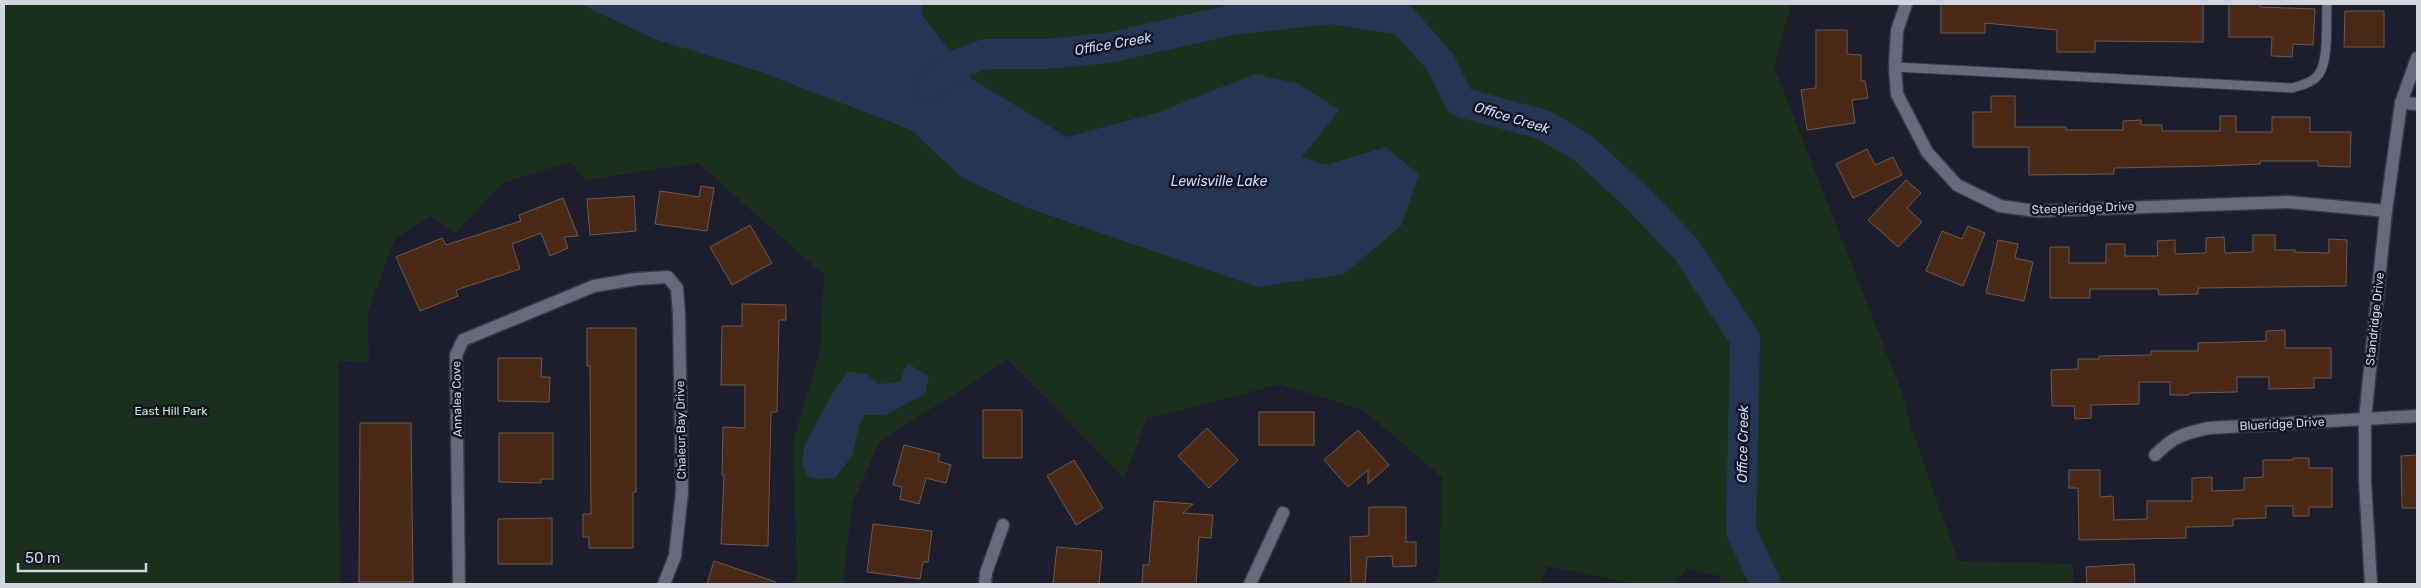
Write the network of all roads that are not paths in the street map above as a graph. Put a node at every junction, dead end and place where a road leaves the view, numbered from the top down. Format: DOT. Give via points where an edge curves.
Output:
graph roads {
  1 [pos="1906,4"];
  2 [pos="2327,4"];
  3 [pos="2417,58"];
  4 [pos="1895,67"];
  5 [pos="2402,102"];
  6 [pos="2417,104"];
  7 [pos="2386,210"];
  8 [pos="668,277"];
  9 [pos="2417,416"];
  10 [pos="2365,419"];
  11 [pos="2155,455"];
  12 [pos="1283,513"];
  13 [pos="1002,526"];
  14 [pos="460,584"];
  15 [pos="664,584"];
  16 [pos="985,584"];
  17 [pos="1250,584"];
  18 [pos="2371,584"];
  1 -- 4 [label="street, Steepleridge Drive" via="1897,31"];
  2 -- 4 [label="lane" via="2324,58 2319,74 2307,84 2292,88"];
  3 -- 5 [label="street, Standridge Drive"];
  4 -- 7 [label="street, Steepleridge Drive" via="1897,94 1927,152 1957,185 2000,206 2036,211 2288,202"];
  5 -- 6 [label="street"];
  5 -- 7 [label="street, Standridge Drive"];
  7 -- 10 [label="street, Standridge Drive"];
  8 -- 14 [label="street, Annalea Cove" via="594,286 463,340 456,356"];
  8 -- 15 [label="street, Chaleur Bay Drive" via="677,288 679,315 682,492 675,556"];
  9 -- 10 [label="street, Blueridge Drive"];
  10 -- 11 [label="street, Blueridge Drive" via="2209,428 2184,433 2166,443"];
  10 -- 18 [label="street, Standridge Drive"];
  12 -- 17 [label="street"];
  13 -- 16 [label="street"];
}
